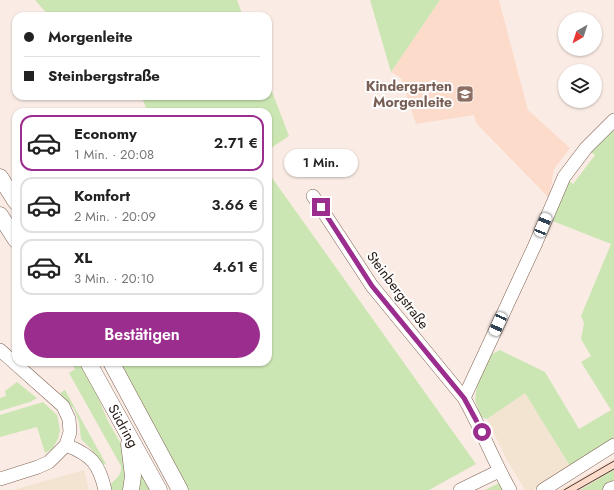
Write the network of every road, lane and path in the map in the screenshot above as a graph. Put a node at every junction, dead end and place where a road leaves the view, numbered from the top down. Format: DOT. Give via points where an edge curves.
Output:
graph roads {
  1 [pos="614,120"];
  2 [pos="0,177"];
  3 [pos="12,196"];
  4 [pos="313,196"];
  5 [pos="0,215"];
  6 [pos="12,234"];
  7 [pos="0,350"];
  8 [pos="12,361"];
  9 [pos="18,366"];
  10 [pos="90,366"];
  11 [pos="113,366"];
  12 [pos="464,398"];
  13 [pos="123,425"];
  14 [pos="66,445"];
  15 [pos="614,445"];
  16 [pos="499,471"];
  17 [pos="0,479"];
  18 [pos="105,490"];
  19 [pos="131,490"];
  20 [pos="159,490"];
  21 [pos="180,490"];
  22 [pos="460,490"];
  23 [pos="510,490"];
  24 [pos="543,490"];
  1 -- 12 [label="street" via="586,148 564,177"];
  2 -- 3 [label="main road"];
  4 -- 12 [label="street, Steinbergstraße" via="372,286"];
  5 -- 6 [label="main road"];
  7 -- 8 [label="street"];
  9 -- 14 [label="street" via="63,406 69,419 70,432"];
  10 -- 13 [label="main road, Südring"];
  11 -- 21 [label="main road, Südring"];
  12 -- 16 [label="street, Steinbergstraße"];
  13 -- 19 [label="main road" via="133,466"];
  13 -- 20 [label="main road, Südring"];
  14 -- 17 [label="street" via="49,462"];
  14 -- 18 [label="street" via="80,451 98,467"];
  15 -- 24 [label="street"];
  16 -- 22 [label="street"];
  16 -- 23 [label="street, Steinbergstraße"];
}
